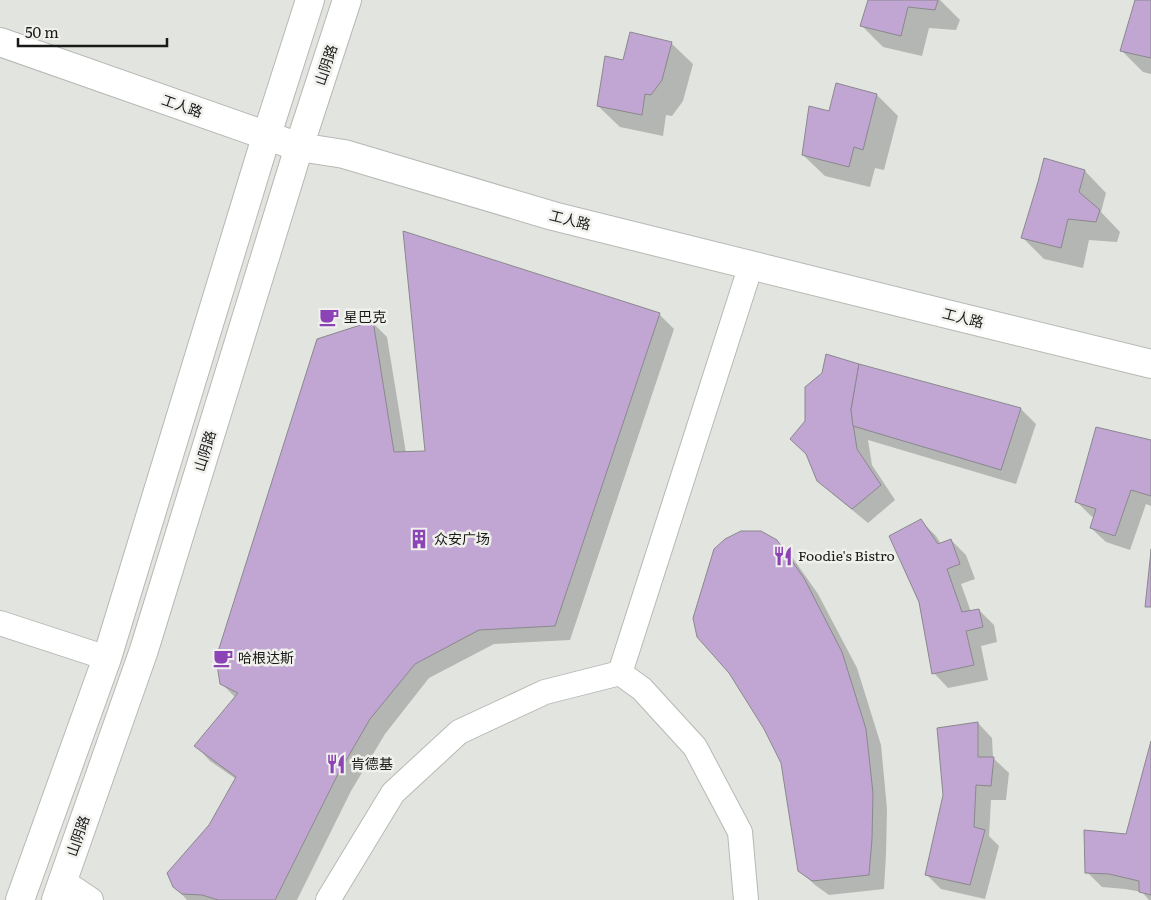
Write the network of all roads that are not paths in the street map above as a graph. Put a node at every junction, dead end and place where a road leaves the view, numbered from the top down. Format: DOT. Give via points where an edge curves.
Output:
graph roads {
  1 [pos="310,0"];
  2 [pos="347,0"];
  3 [pos="0,42"];
  4 [pos="267,135"];
  5 [pos="299,147"];
  6 [pos="751,265"];
  7 [pos="1151,364"];
  8 [pos="0,623"];
  9 [pos="107,658"];
  10 [pos="620,672"];
  11 [pos="59,890"];
  12 [pos="20,900"];
  13 [pos="90,900"];
  14 [pos="328,900"];
  15 [pos="746,900"];
  1 -- 4 [label="main road"];
  2 -- 5 [label="main road, 山阴路"];
  3 -- 4 [label="main road, 工人路"];
  4 -- 5 [label="main road, 工人路"];
  4 -- 9 [label="main road"];
  5 -- 6 [label="main road, 工人路" via="344,154 553,216"];
  5 -- 11 [label="main road, 山阴路" via="144,650"];
  6 -- 7 [label="main road, 工人路"];
  6 -- 10 [label="street"];
  8 -- 9 [label="street"];
  9 -- 12 [label="main road"];
  10 -- 14 [label="street" via="545,692 458,732 393,793"];
  10 -- 15 [label="street" via="642,689 695,747 740,832"];
  11 -- 13 [label="street"];
}
